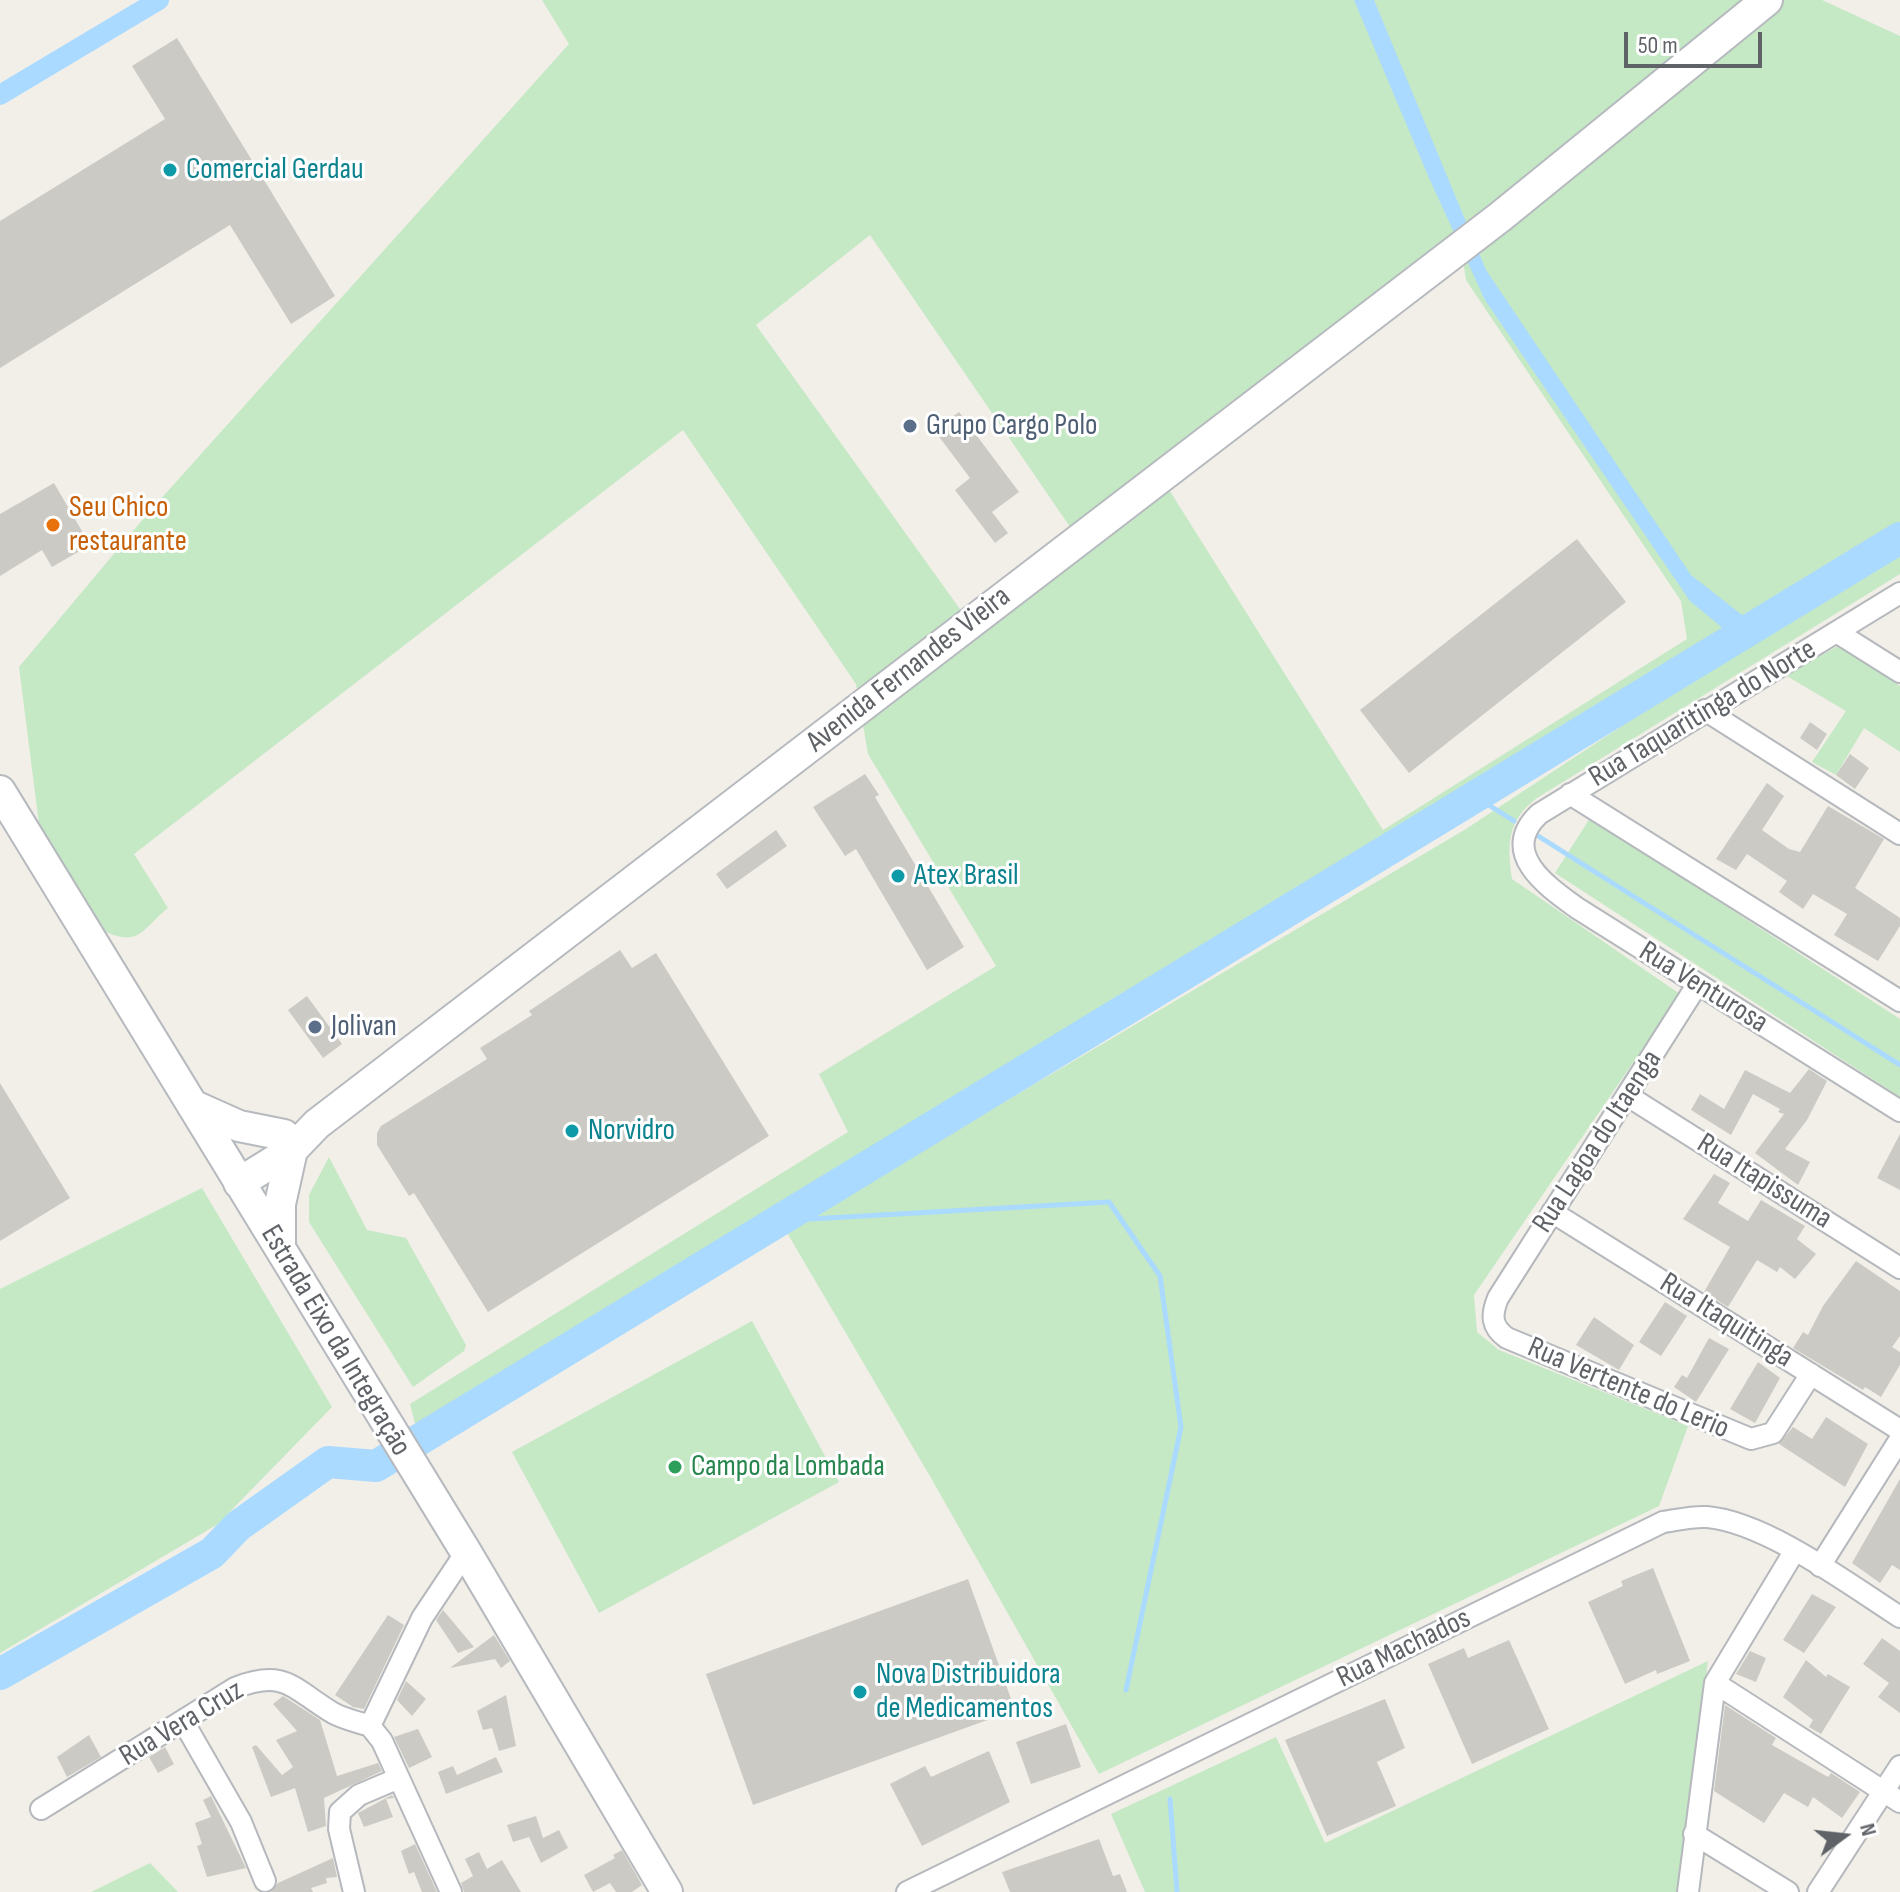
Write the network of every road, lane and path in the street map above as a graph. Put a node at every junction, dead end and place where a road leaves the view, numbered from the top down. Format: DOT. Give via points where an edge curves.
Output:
graph roads {
  1 [pos="1767,0"];
  2 [pos="1900,593"];
  3 [pos="1838,633"];
  4 [pos="1900,672"];
  5 [pos="1705,710"];
  6 [pos="0,791"];
  7 [pos="1570,794"];
  8 [pos="1900,834"];
  9 [pos="1526,849"];
  10 [pos="1697,985"];
  11 [pos="1900,1001"];
  12 [pos="1628,1096"];
  13 [pos="192,1105"];
  14 [pos="1900,1111"];
  15 [pos="288,1142"];
  16 [pos="234,1176"];
  17 [pos="1552,1212"];
  18 [pos="280,1250"];
  19 [pos="1900,1268"];
  20 [pos="1498,1298"];
  21 [pos="1811,1374"];
  22 [pos="1900,1430"];
  23 [pos="1900,1439"];
  24 [pos="466,1552"];
  25 [pos="1794,1552"];
  26 [pos="1820,1566"];
  27 [pos="1900,1617"];
  28 [pos="1715,1683"];
  29 [pos="183,1721"];
  30 [pos="370,1726"];
  31 [pos="1900,1766"];
  32 [pos="399,1778"];
  33 [pos="1891,1797"];
  34 [pos="41,1809"];
  35 [pos="1694,1834"];
  36 [pos="265,1881"];
  37 [pos="354,1892"];
  38 [pos="451,1892"];
  39 [pos="667,1892"];
  40 [pos="907,1892"];
  41 [pos="1688,1892"];
  42 [pos="1788,1892"];
  43 [pos="1818,1892"];
  1 -- 15 [label="main road, Avenida Fernandes Vieira" via="1500,217"];
  2 -- 3 [label="street, Rua Taquaritinga do Norte"];
  3 -- 4 [label="street"];
  3 -- 5 [label="street, Rua Taquaritinga do Norte"];
  5 -- 7 [label="street, Rua Taquaritinga do Norte"];
  5 -- 8 [label="street"];
  6 -- 13 [label="main road, Estrada Eixo da Integração"];
  7 -- 9 [label="street, Rua Taquaritinga do Norte" via="1532,821"];
  7 -- 11 [label="street"];
  9 -- 10 [label="street, Rua Venturosa" via="1537,879"];
  10 -- 12 [label="street, Rua Lagoa do Itaenga"];
  10 -- 14 [label="street, Rua Venturosa"];
  12 -- 17 [label="street, Rua Lagoa do Itaenga"];
  12 -- 19 [label="street, Rua Itapissuma"];
  13 -- 15 [label="main road"];
  13 -- 16 [label="main road, Estrada Eixo da Integração"];
  15 -- 16 [label="main road, Avenida Fernandes Vieira"];
  15 -- 18 [label="main road"];
  16 -- 18 [label="main road, Estrada Eixo da Integração"];
  17 -- 20 [label="street, Rua Lagoa do Itaenga"];
  17 -- 21 [label="street, Rua Itaquitinga"];
  18 -- 24 [label="main road, Estrada Eixo da Integração"];
  20 -- 21 [label="street, Rua Vertente do Lerio" via="1494,1324 1507,1338 1751,1439 1773,1433"];
  21 -- 22 [label="street, Rua Itaquitinga"];
  23 -- 26 [label="street"];
  24 -- 30 [label="street" via="422,1618"];
  24 -- 39 [label="main road, Estrada Eixo da Integração"];
  25 -- 26 [label="street, Rua Machados"];
  25 -- 28 [label="street"];
  25 -- 40 [label="street, Rua Machados" via="1727,1521 1690,1517 1663,1522"];
  26 -- 27 [label="street, Rua Machados"];
  28 -- 33 [label="street"];
  28 -- 35 [label="street"];
  29 -- 30 [label="street, Rua Vera Cruz" via="235,1688 260,1679 289,1683 337,1715"];
  29 -- 34 [label="street, Rua Vera Cruz"];
  29 -- 36 [label="street" via="241,1822"];
  30 -- 32 [label="street"];
  31 -- 33 [label="street"];
  32 -- 37 [label="street" via="359,1795 340,1812"];
  32 -- 38 [label="street"];
  33 -- 43 [label="street"];
  35 -- 41 [label="street"];
  35 -- 42 [label="street"];
}
